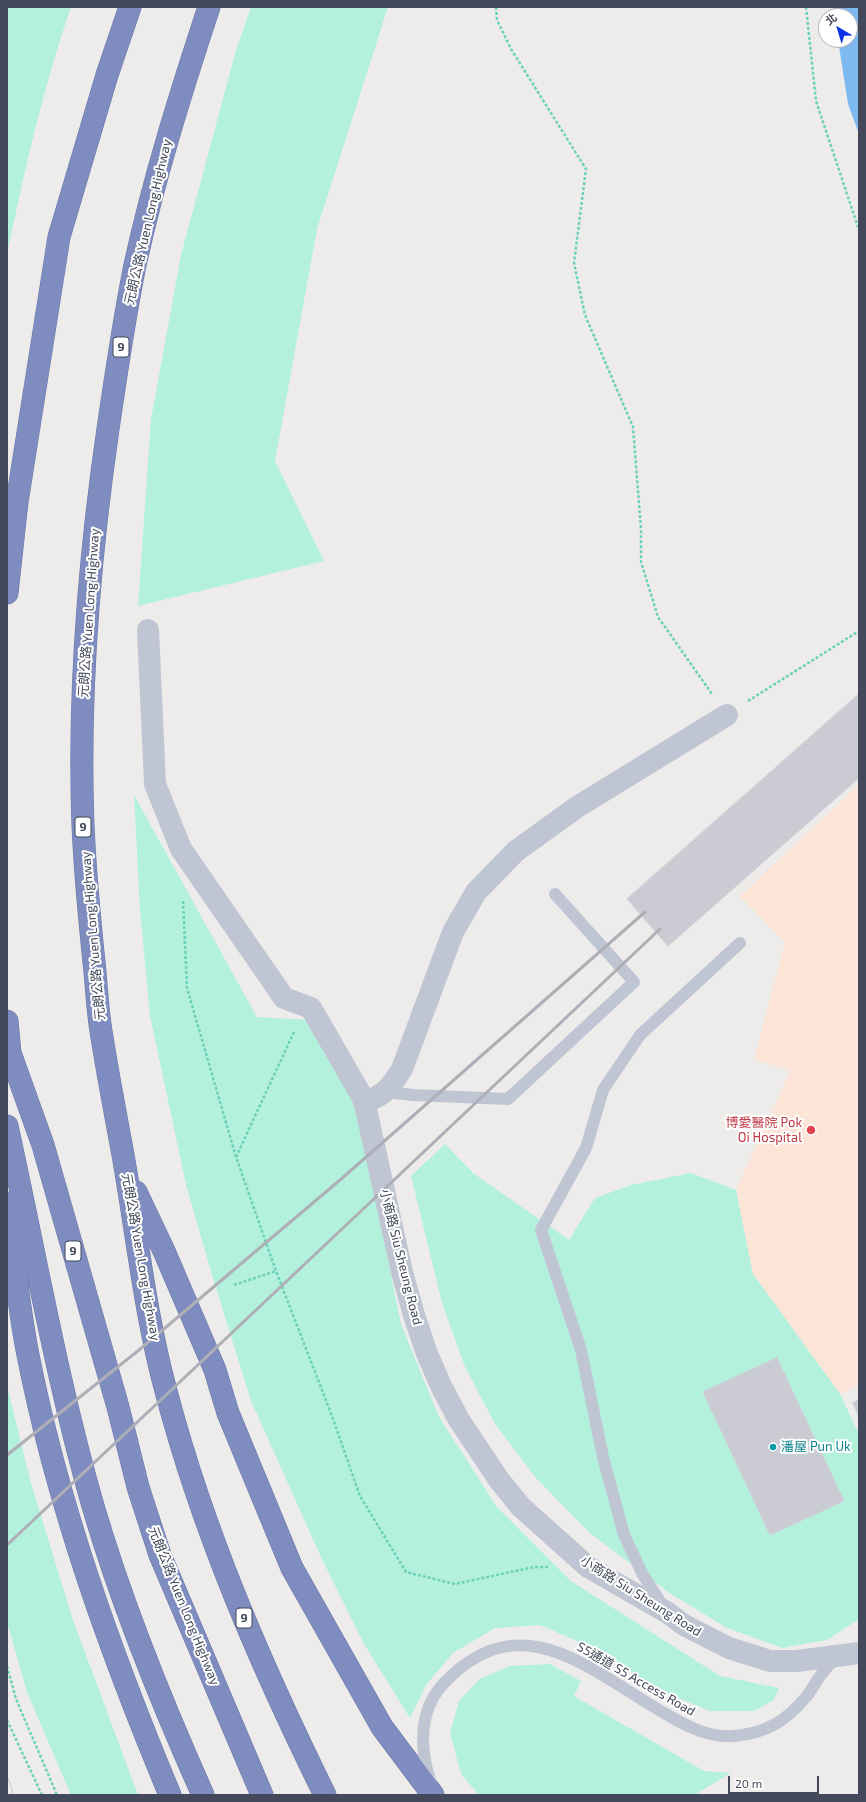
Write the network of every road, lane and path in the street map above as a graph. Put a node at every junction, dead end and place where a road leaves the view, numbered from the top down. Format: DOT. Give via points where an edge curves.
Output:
graph roads {
  1 [pos="130,7"];
  2 [pos="208,7"];
  3 [pos="496,7"];
  4 [pos="806,7"];
  5 [pos="859,230"];
  6 [pos="7,593"];
  7 [pos="148,630"];
  8 [pos="859,631"];
  9 [pos="727,715"];
  10 [pos="183,894"];
  11 [pos="555,894"];
  12 [pos="740,943"];
  13 [pos="311,1008"];
  14 [pos="7,1021"];
  15 [pos="10,1053"];
  16 [pos="7,1082"];
  17 [pos="385,1092"];
  18 [pos="364,1102"];
  19 [pos="7,1126"];
  20 [pos="236,1157"];
  21 [pos="126,1173"];
  22 [pos="7,1203"];
  23 [pos="276,1271"];
  24 [pos="234,1284"];
  25 [pos="588,1566"];
  26 [pos="668,1613"];
  27 [pos="854,1654"];
  28 [pos="7,1666"];
  29 [pos="7,1720"];
  30 [pos="42,1795"];
  31 [pos="57,1795"];
  32 [pos="170,1795"];
  33 [pos="203,1795"];
  34 [pos="262,1795"];
  35 [pos="325,1795"];
  36 [pos="434,1795"];
  1 -- 6 [label="highway" via="59,237 17,502"];
  2 -- 21 [label="highway, 元朗公路 Yuen Long Highway / 9" via="157,178 135,265 97,502 87,617 82,731 83,826 101,1035"];
  3 -- 9 [label="path" via="497,20 511,49 586,169 574,263 585,315 633,427 642,562 658,616"];
  4 -- 5 [label="path" via="816,101"];
  7 -- 13 [label="street" via="155,784 181,849 284,998"];
  8 -- 9 [label="path"];
  9 -- 17 [label="street" via="577,807 516,851 476,892 453,932 402,1068"];
  10 -- 20 [label="path" via="187,988"];
  11 -- 17 [label="lane" via="634,982 508,1099"];
  12 -- 26 [label="lane" via="640,1035 603,1090 586,1148 541,1230 581,1350 603,1456 624,1535 643,1575"];
  13 -- 18 [label="street, 小商路 Siu Sheung Road"];
  13 -- 20 [label="path" via="294,1032"];
  14 -- 15 [label="highway, 元朗公路 Yuen Long Highway / 9"];
  15 -- 16 [label="highway"];
  15 -- 34 [label="highway, 元朗公路 Yuen Long Highway / 9" via="43,1145 118,1407 138,1487 160,1555"];
  17 -- 18 [label="street" via="382,1096"];
  18 -- 25 [label="street, 小商路 Siu Sheung Road" via="402,1272 426,1351 441,1386 458,1420 503,1486 521,1507"];
  19 -- 33 [label="highway" via="44,1305 93,1507 113,1572 166,1713"];
  20 -- 23 [label="path"];
  21 -- 35 [label="highway, 元朗公路 Yuen Long Highway / 9" via="138,1257 164,1386 178,1436 212,1540 252,1639"];
  21 -- 36 [label="highway" via="164,1251 215,1370 228,1412 292,1568 382,1727"];
  22 -- 32 [label="highway" via="27,1351 58,1481 106,1631"];
  23 -- 24 [label="path"];
  23 -- 25 [label="path" via="360,1496 406,1572 455,1584 534,1567"];
  25 -- 26 [label="street, 小商路 Siu Sheung Road"];
  26 -- 27 [label="street, 小商路 Siu Sheung Road" via="684,1625 729,1648 770,1660 797,1662"];
  27 -- 36 [label="lane, S5通道 S5 Access Road" via="824,1670 806,1697 786,1719 761,1731 720,1736 700,1731 676,1720 584,1664 561,1653 530,1646 497,1649 466,1663 432,1698 422,1738"];
  28 -- 31 [label="path" via="16,1699"];
  29 -- 30 [label="path"];
}
